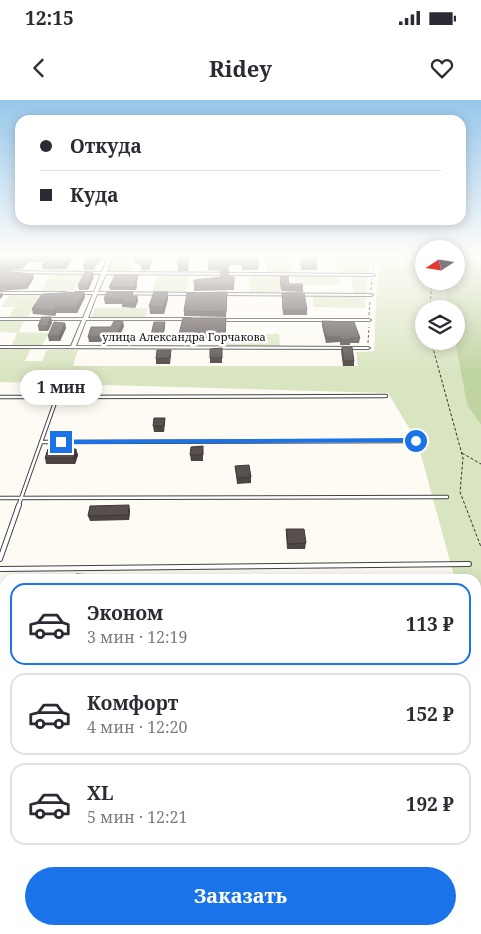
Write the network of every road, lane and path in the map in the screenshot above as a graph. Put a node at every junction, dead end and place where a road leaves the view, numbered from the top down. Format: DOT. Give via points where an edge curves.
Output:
graph roads {
  1 [pos="94,295"];
  2 [pos="358,295"];
  3 [pos="371,295"];
  4 [pos="0,319"];
  5 [pos="84,319"];
  6 [pos="192,319"];
  7 [pos="212,320"];
  8 [pos="369,320"];
  9 [pos="0,347"];
  10 [pos="73,347"];
  11 [pos="368,348"];
  12 [pos="434,350"];
  13 [pos="386,396"];
  14 [pos="0,397"];
  15 [pos="57,397"];
  16 [pos="416,441"];
  17 [pos="41,442"];
  18 [pos="462,452"];
  19 [pos="481,464"];
  20 [pos="447,496"];
  21 [pos="0,498"];
  22 [pos="21,498"];
  23 [pos="481,547"];
  24 [pos="0,559"];
  25 [pos="469,564"];
  26 [pos="0,569"];
  1 -- 5 [label="street"];
  2 -- 3 [label="street"];
  3 -- 8 [label="path"];
  4 -- 5 [label="street"];
  5 -- 6 [label="street"];
  5 -- 10 [label="street"];
  7 -- 8 [label="street"];
  8 -- 11 [label="path"];
  9 -- 10 [label="street, улица Александра Горчакова"];
  10 -- 11 [label="street, улица Александра Горчакова"];
  12 -- 18 [label="path"];
  13 -- 15 [label="lane"];
  14 -- 15 [label="lane"];
  15 -- 17 [label="lane"];
  16 -- 17 [label="lane"];
  17 -- 22 [label="lane"];
  18 -- 19 [label="path"];
  18 -- 23 [label="path" via="460,492"];
  20 -- 22 [label="lane"];
  21 -- 22 [label="lane"];
  22 -- 24 [label="lane"];
  25 -- 26 [label="lane"];
}
